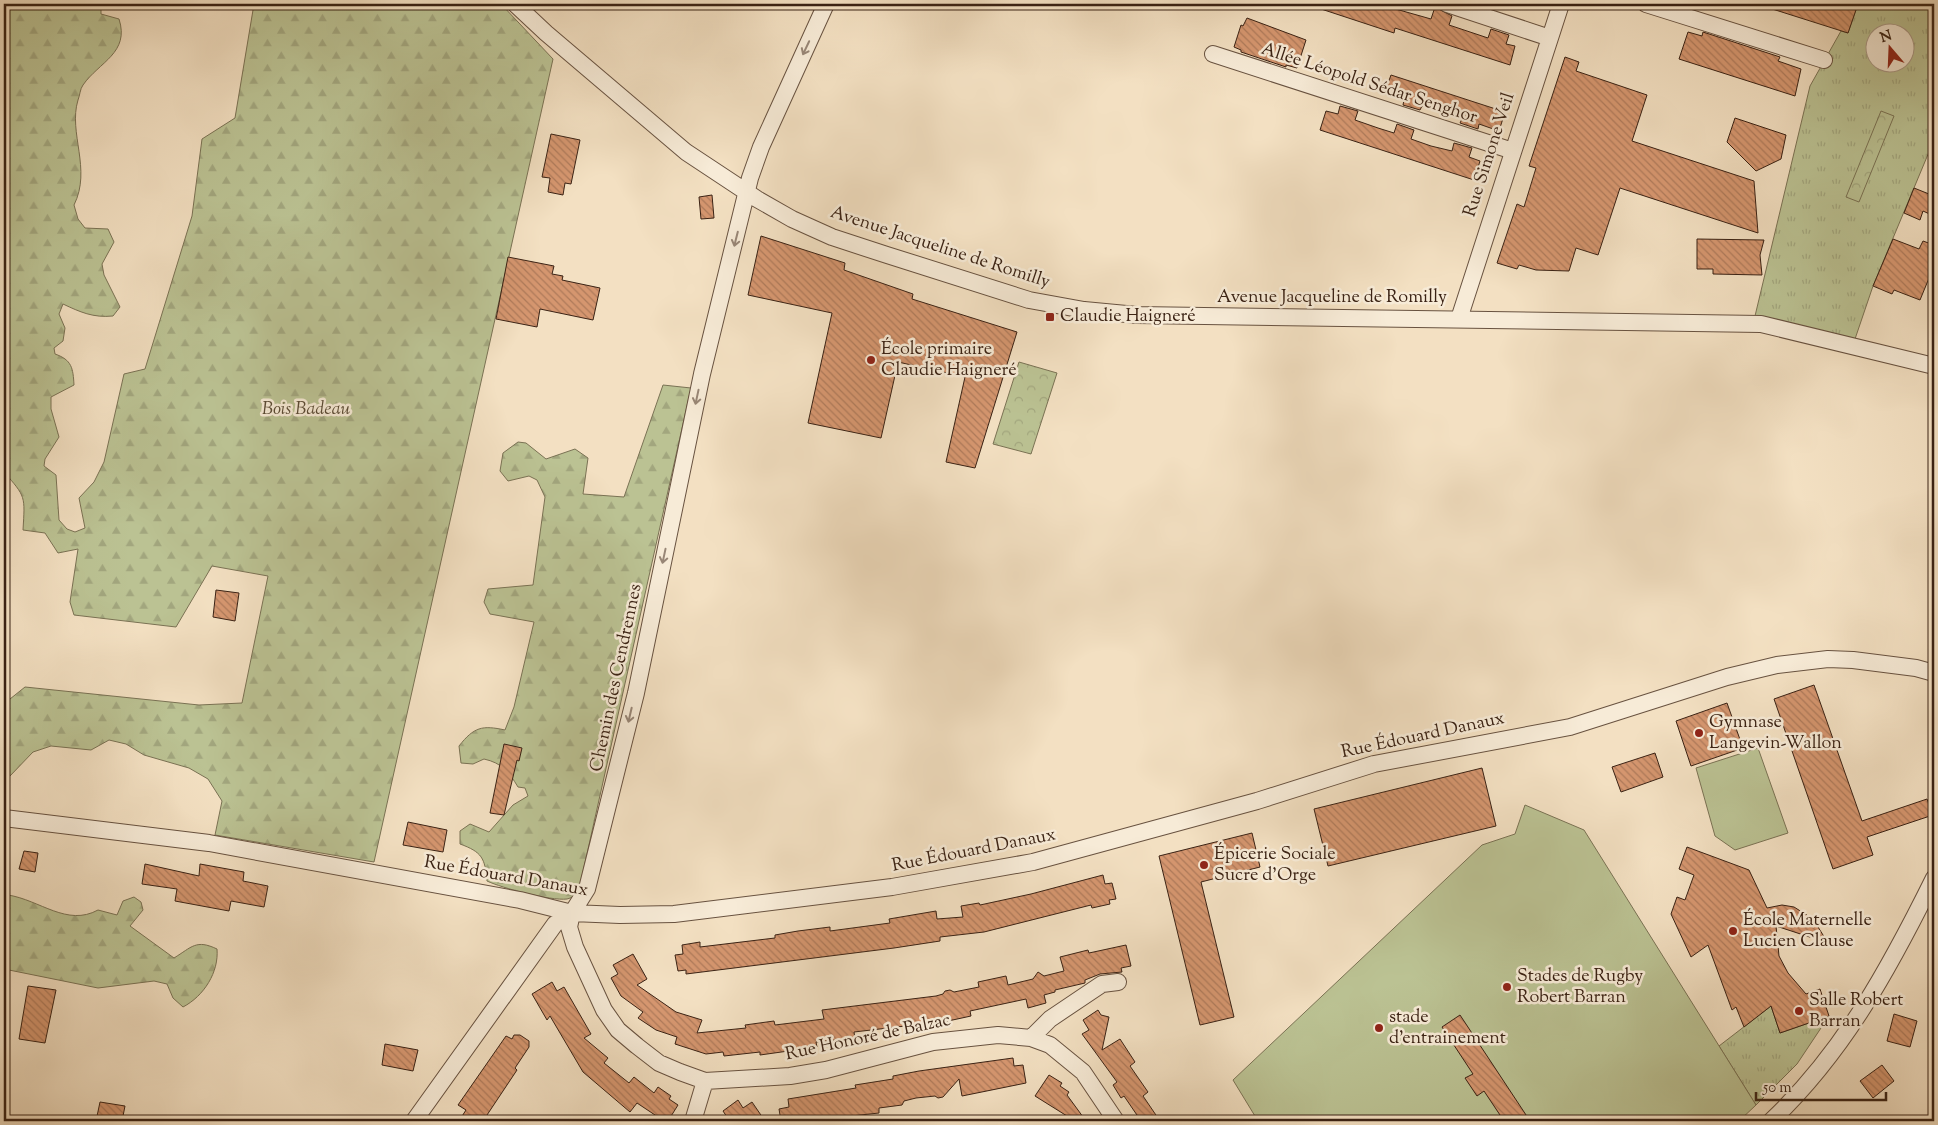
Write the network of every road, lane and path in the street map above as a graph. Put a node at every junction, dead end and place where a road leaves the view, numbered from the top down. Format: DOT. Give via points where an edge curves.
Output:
graph roads {
  1 [pos="516,4"];
  2 [pos="826,4"];
  3 [pos="1447,4"];
  4 [pos="1561,4"];
  5 [pos="1646,4"];
  6 [pos="1550,38"];
  7 [pos="1213,54"];
  8 [pos="1824,60"];
  9 [pos="1513,151"];
  10 [pos="747,192"];
  11 [pos="1458,319"];
  12 [pos="1934,366"];
  13 [pos="1934,673"];
  14 [pos="4,818"];
  15 [pos="1934,878"];
  16 [pos="572,913"];
  17 [pos="1118,982"];
  18 [pos="1031,1038"];
  19 [pos="705,1080"];
  20 [pos="414,1121"];
  21 [pos="693,1121"];
  22 [pos="1116,1121"];
  23 [pos="1771,1121"];
  1 -- 10 [label="street, Avenue Jacqueline de Romilly" via="686,152"];
  2 -- 10 [label="street, Chemin des Cendrennes, one-way" via="761,147"];
  3 -- 6 [label="street"];
  4 -- 6 [label="street, Rue Simone Veil"];
  5 -- 8 [label="street"];
  6 -- 9 [label="street, Rue Simone Veil"];
  7 -- 9 [label="street, Allée Léopold Sédar Senghor"];
  9 -- 11 [label="street, Rue Simone Veil"];
  10 -- 11 [label="street, Avenue Jacqueline de Romilly" via="792,219 832,236 1029,300 1137,315"];
  10 -- 16 [label="street, Chemin des Cendrennes, one-way" via="702,374 636,693 600,846 587,890"];
  11 -- 12 [label="street, Avenue Jacqueline de Romilly" via="1761,324"];
  13 -- 16 [label="street, Rue Édouard Danaux" via="1853,660 1828,659 1777,665 1727,677 1570,727 1374,764 1257,801 1033,862 892,887 674,914"];
  14 -- 16 [label="street, Rue Édouard Danaux" via="209,843 520,900"];
  15 -- 23 [label="street" via="1888,968 1847,1035 1817,1074"];
  16 -- 19 [label="street, Rue Honoré de Balzac" via="569,927 575,947 604,1010 618,1030 659,1063"];
  16 -- 20 [label="street, Chemin des Cendrennes" via="555,924"];
  17 -- 18 [label="street" via="1102,984 1050,1019"];
  18 -- 19 [label="street, Rue Honoré de Balzac" via="998,1035 964,1038 790,1076"];
  18 -- 22 [label="street, Rue Honoré de Balzac" via="1050,1045 1083,1072"];
  19 -- 21 [label="street"];
}
